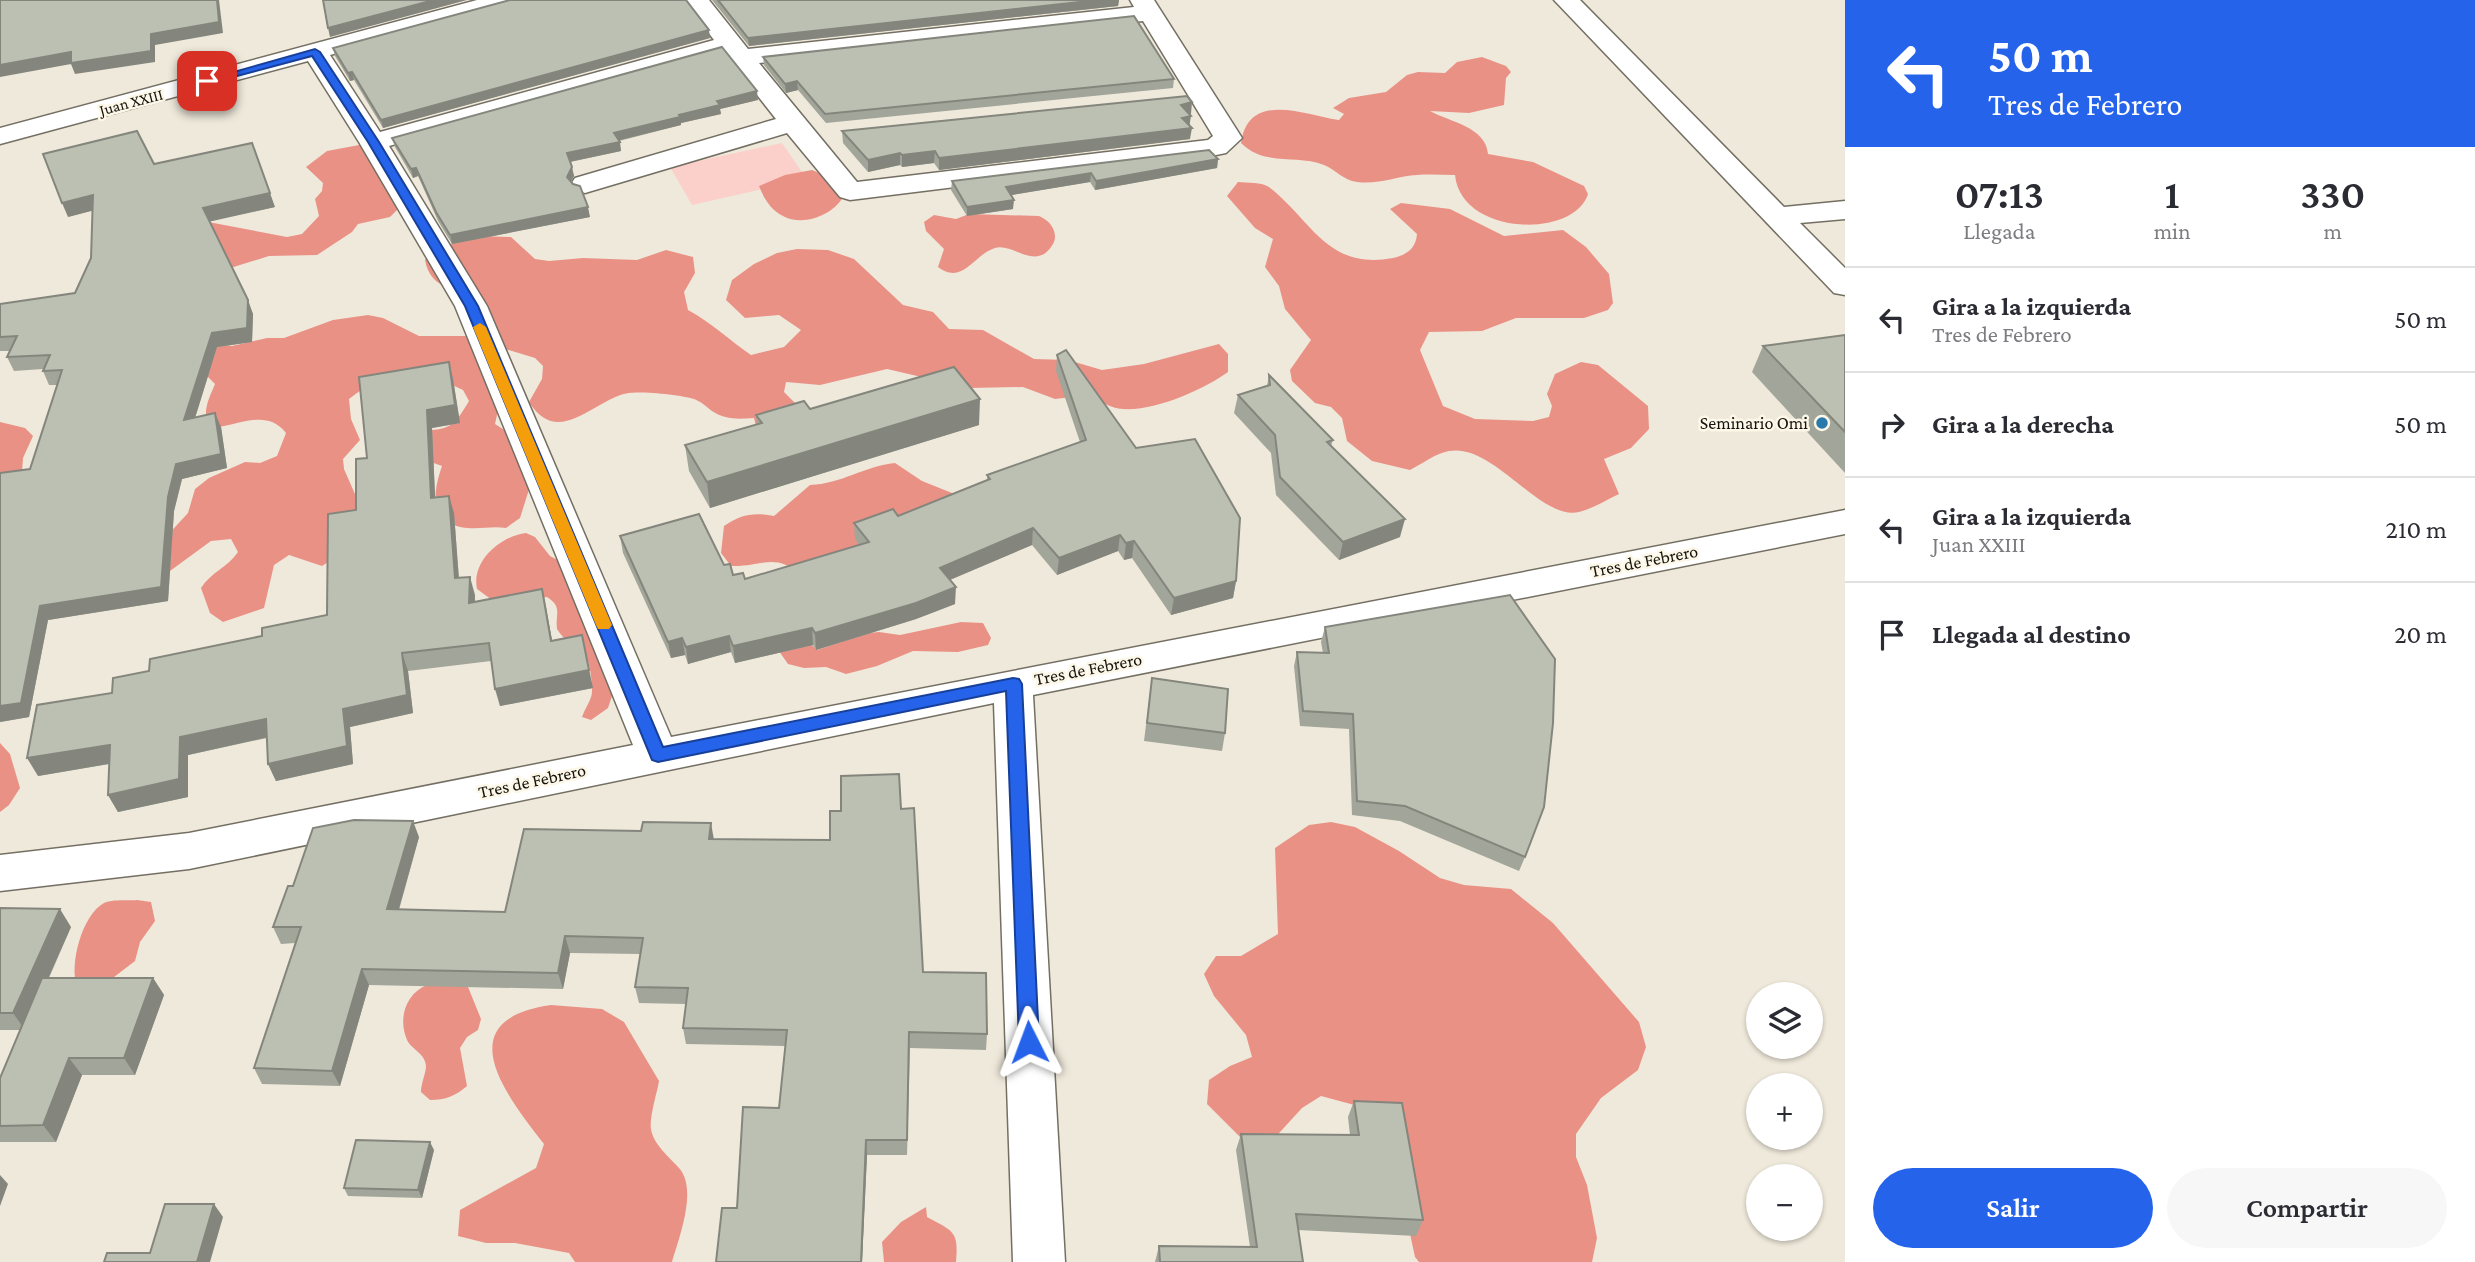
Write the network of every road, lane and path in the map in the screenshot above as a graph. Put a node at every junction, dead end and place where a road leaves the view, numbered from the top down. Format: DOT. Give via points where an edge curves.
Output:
graph roads {
  1 [pos="505,0"];
  2 [pos="696,0"];
  3 [pos="1566,0"];
  4 [pos="1145,6"];
  5 [pos="736,50"];
  6 [pos="315,52"];
  7 [pos="1200,95"];
  8 [pos="1173,98"];
  9 [pos="798,129"];
  10 [pos="830,133"];
  11 [pos="0,136"];
  12 [pos="373,142"];
  13 [pos="585,184"];
  14 [pos="1845,210"];
  15 [pos="1777,216"];
  16 [pos="1845,286"];
  17 [pos="1845,522"];
  18 [pos="1013,684"];
  19 [pos="658,755"];
  20 [pos="0,873"];
  21 [pos="1039,1262"];
  1 -- 6 [label="street, Juan XXIII"];
  2 -- 5 [label="street"];
  3 -- 15 [label="street"];
  4 -- 5 [label="street"];
  4 -- 7 [label="street"];
  5 -- 9 [label="street"];
  5 -- 12 [label="street"];
  6 -- 11 [label="street, Juan XXIII"];
  6 -- 12 [label="street"];
  7 -- 8 [label="street"];
  7 -- 9 [label="street" via="1228,138 1216,147 850,191"];
  9 -- 10 [label="street"];
  9 -- 13 [label="street"];
  12 -- 19 [label="street" via="471,306"];
  14 -- 15 [label="street"];
  15 -- 16 [label="street"];
  17 -- 18 [label="street, Tres de Febrero"];
  18 -- 19 [label="street, Tres de Febrero"];
  18 -- 21 [label="street"];
  19 -- 20 [label="street, Tres de Febrero" via="189,851"];
}
